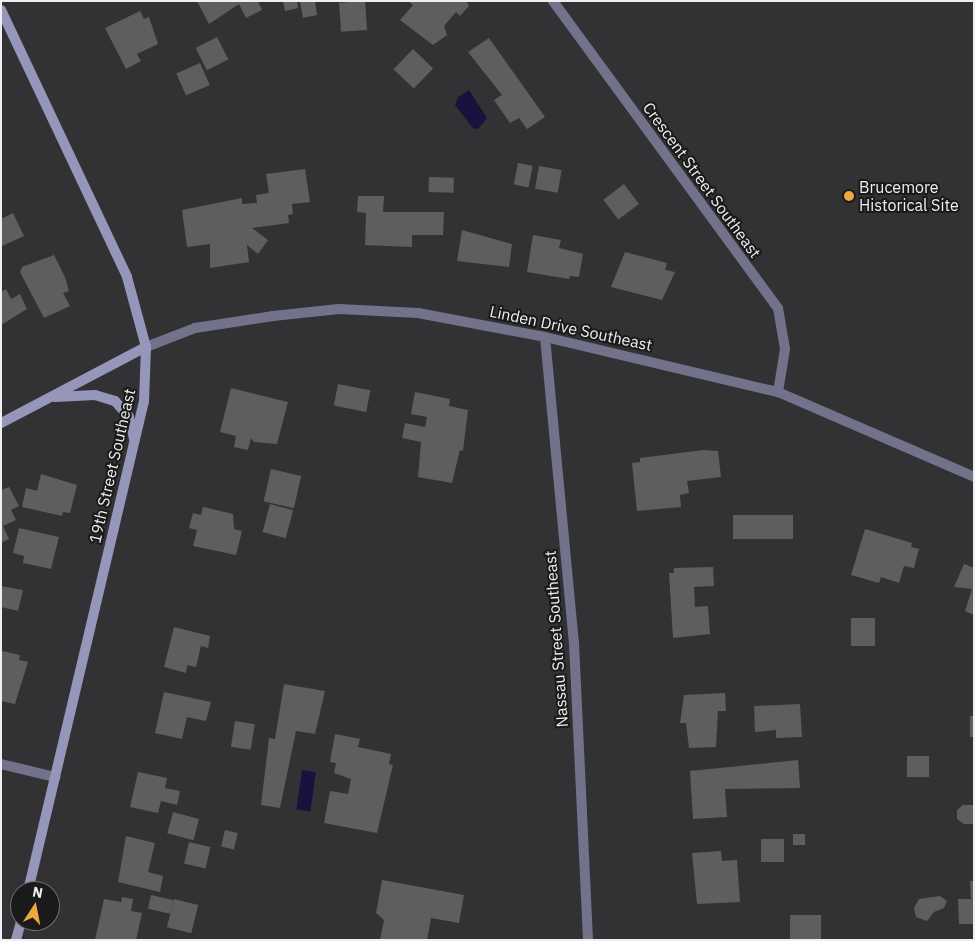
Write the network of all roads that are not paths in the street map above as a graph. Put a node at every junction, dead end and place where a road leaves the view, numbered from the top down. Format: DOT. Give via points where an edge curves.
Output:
graph roads {
  1 [pos="553,1"];
  2 [pos="1,10"];
  3 [pos="545,337"];
  4 [pos="146,347"];
  5 [pos="778,392"];
  6 [pos="49,398"];
  7 [pos="1,423"];
  8 [pos="134,445"];
  9 [pos="974,477"];
  10 [pos="1,764"];
  11 [pos="55,777"];
  12 [pos="30,881"];
  13 [pos="588,940"];
  1 -- 5 [label="street, Crescent Street Southeast" via="778,308 785,349"];
  2 -- 4 [label="main road, 19th Street Southeast" via="127,277"];
  3 -- 4 [label="street, Linden Drive Southeast" via="418,313 339,309 194,328"];
  3 -- 5 [label="street, Linden Drive Southeast"];
  3 -- 13 [label="street, Nassau Street Southeast" via="574,643"];
  4 -- 6 [label="main road"];
  4 -- 8 [label="main road, 19th Street Southeast" via="144,401"];
  5 -- 9 [label="street, Linden Drive Southeast"];
  6 -- 7 [label="main road"];
  6 -- 8 [label="main road" via="95,395 116,401 129,417"];
  8 -- 11 [label="main road, 19th Street Southeast"];
  10 -- 11 [label="street"];
  11 -- 12 [label="main road, 19th Street Southeast"];
}
